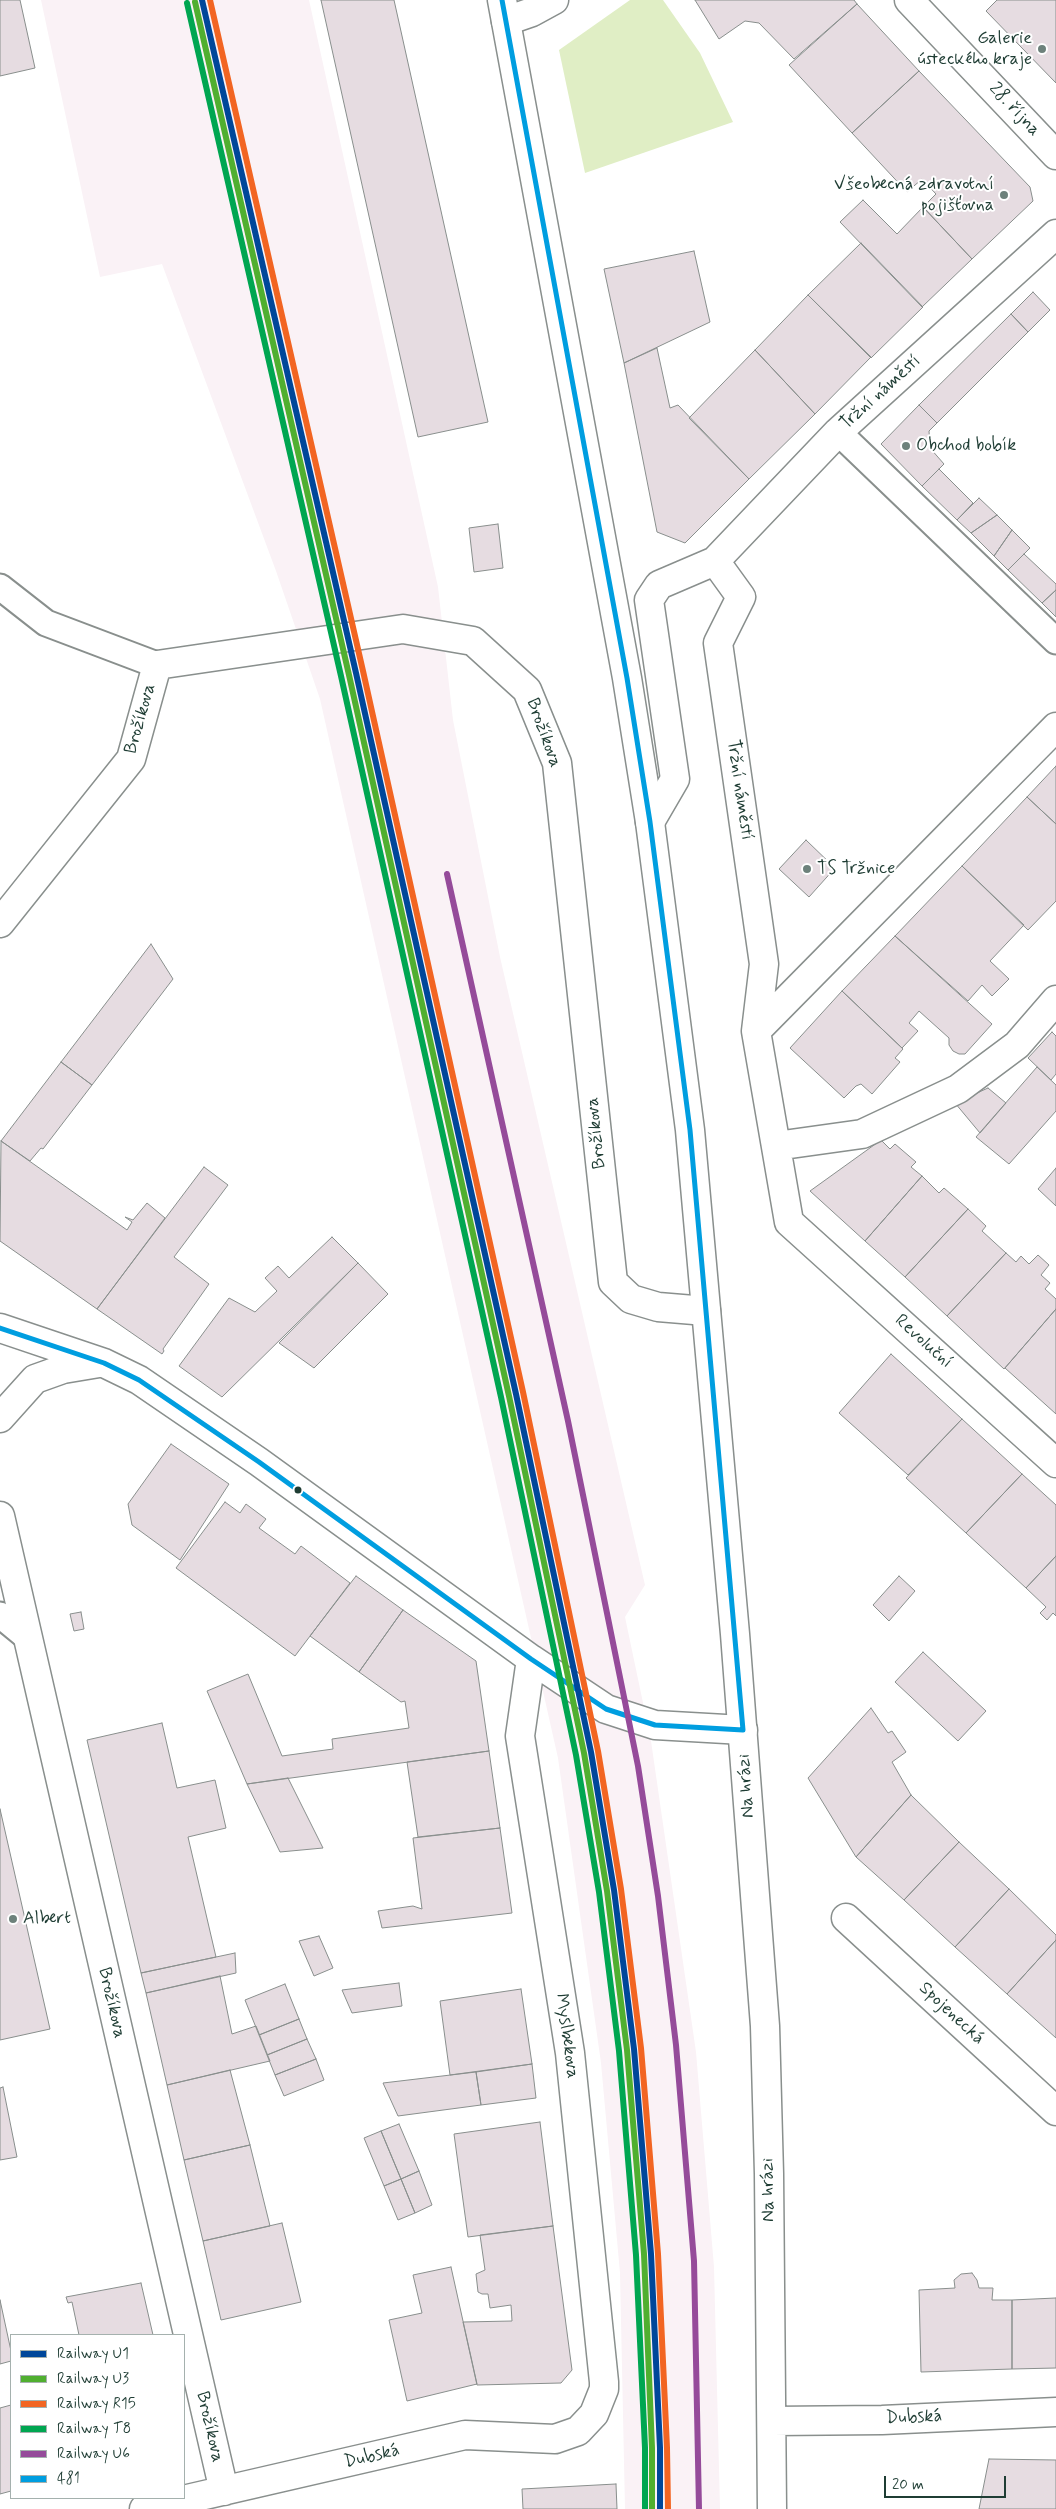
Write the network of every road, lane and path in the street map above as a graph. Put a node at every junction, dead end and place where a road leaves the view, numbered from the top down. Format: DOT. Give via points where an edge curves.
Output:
graph roads {
  1 [pos="554,0"];
  2 [pos="909,0"];
  3 [pos="504,10"];
  4 [pos="1056,155"];
  5 [pos="1056,234"];
  6 [pos="838,432"];
  7 [pos="715,561"];
  8 [pos="0,587"];
  9 [pos="1056,641"];
  10 [pos="157,664"];
  11 [pos="1056,727"];
  12 [pos="650,822"];
  13 [pos="0,923"];
  14 [pos="1056,1000"];
  15 [pos="756,1031"];
  16 [pos="776,1146"];
  17 [pos="789,1222"];
  18 [pos="706,1311"];
  19 [pos="0,1328"];
  20 [pos="104,1363"];
  21 [pos="0,1418"];
  22 [pos="1056,1463"];
  23 [pos="0,1516"];
  24 [pos="0,1615"];
  25 [pos="27,1637"];
  26 [pos="531,1659"];
  27 [pos="743,1730"];
  28 [pos="846,1918"];
  29 [pos="1056,2111"];
  30 [pos="1056,2412"];
  31 [pos="594,2414"];
  32 [pos="773,2421"];
  33 [pos="224,2490"];
  34 [pos="144,2509"];
  35 [pos="772,2509"];
  1 -- 3 [label="street" via="532,12"];
  2 -- 4 [label="street, 28. října"];
  3 -- 12 [label="street, Na hrázi" via="627,678"];
  5 -- 6 [label="street, Tržní náměstí"];
  6 -- 7 [label="street, Tržní náměstí"];
  6 -- 9 [label="lane"];
  7 -- 12 [label="street, Tržní náměstí" via="659,585 649,600 675,778"];
  7 -- 15 [label="street, Tržní náměstí" via="741,598 718,642 764,964"];
  8 -- 10 [label="lane" via="46,624"];
  10 -- 13 [label="street, Brožíkova" via="131,759"];
  10 -- 18 [label="street, Brožíkova" via="403,629 473,642 528,690 557,763 613,1282 631,1299 658,1307"];
  11 -- 15 [label="street"];
  12 -- 18 [label="street, Na hrázi" via="690,1130"];
  14 -- 16 [label="street" via="1017,1044 958,1089 862,1134"];
  15 -- 16 [label="street, Tržní náměstí"];
  16 -- 17 [label="street, Tržní náměstí"];
  17 -- 22 [label="street, Revoluční"];
  18 -- 27 [label="street, Na hrázi"];
  19 -- 20 [label="street"];
  20 -- 21 [label="street" via="63,1369 36,1379"];
  20 -- 26 [label="street" via="139,1380 206,1424"];
  23 -- 25 [label="street, Brožíkova"];
  24 -- 25 [label="lane"];
  25 -- 33 [label="street, Brožíkova"];
  26 -- 27 [label="street" via="606,1710 655,1725"];
  26 -- 31 [label="street, Myslbekova" via="520,1736 570,2054 604,2382"];
  27 -- 32 [label="street, Na hrázi" via="765,2026"];
  28 -- 29 [label="street, Spojenecká"];
  30 -- 32 [label="street, Dubská"];
  31 -- 33 [label="street, Dubská" via="578,2431 555,2439 466,2435"];
  32 -- 35 [label="street, Na hrázi"];
  33 -- 34 [label="street, Dubská"];
}
